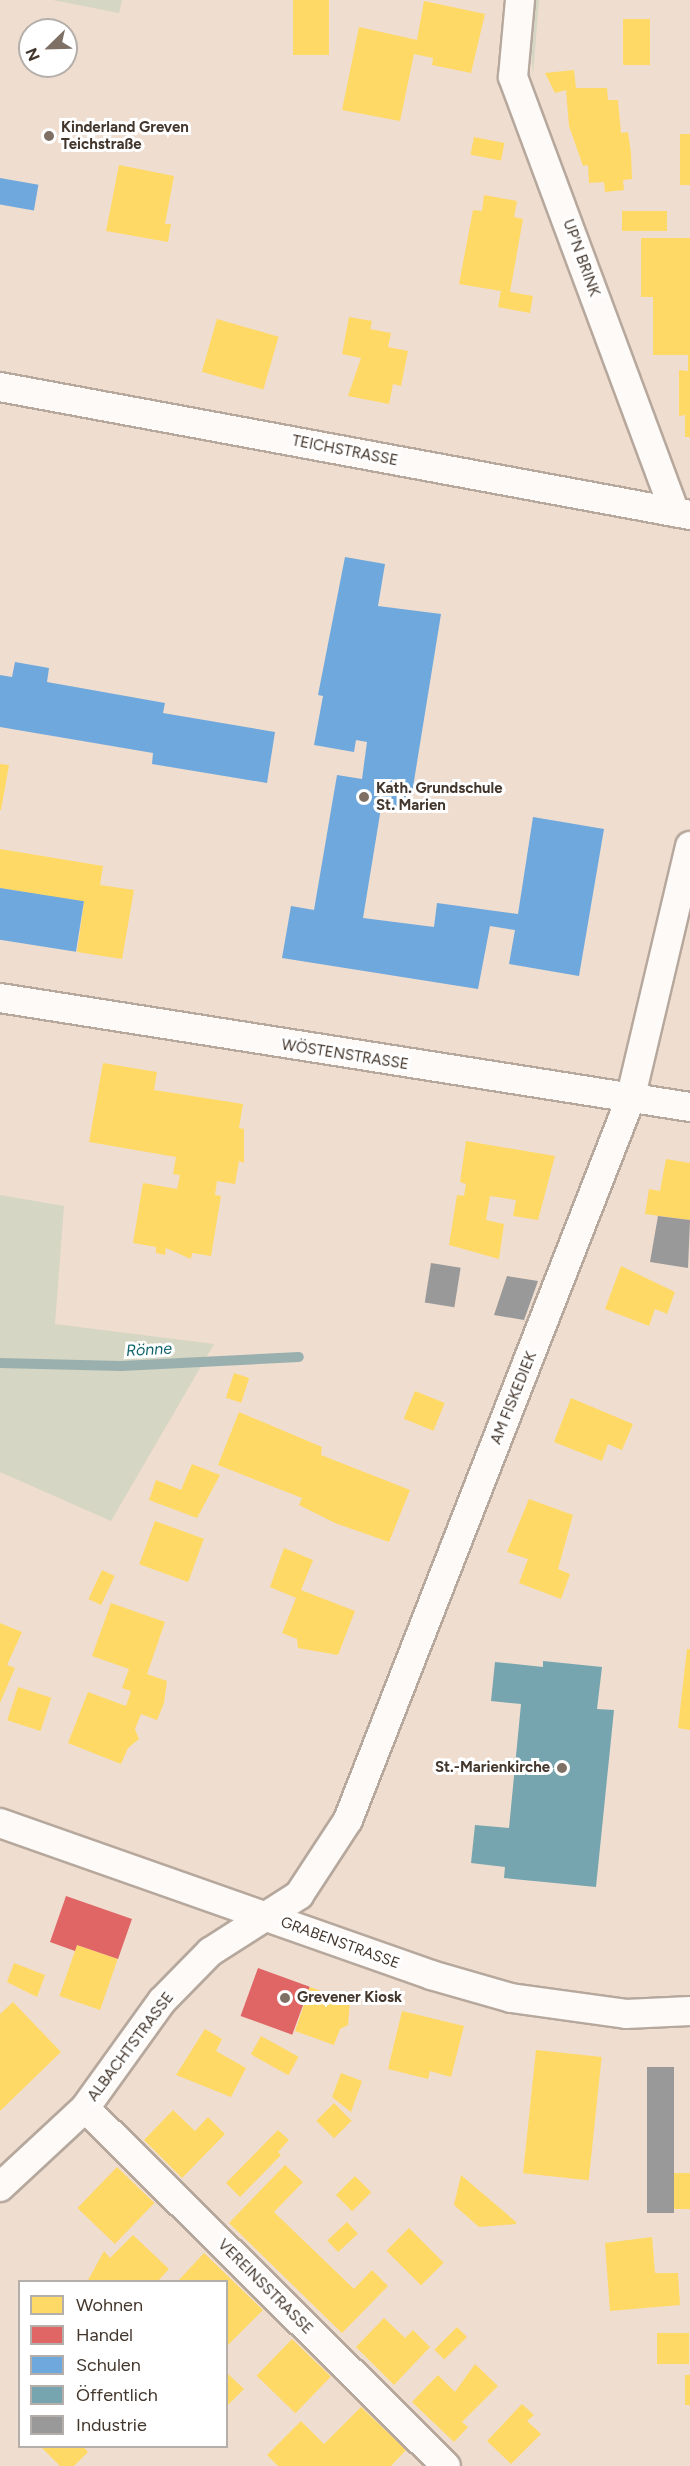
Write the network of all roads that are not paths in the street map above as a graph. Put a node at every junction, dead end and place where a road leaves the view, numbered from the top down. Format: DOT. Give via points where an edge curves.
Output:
graph roads {
  1 [pos="519,0"];
  2 [pos="0,387"];
  3 [pos="685,515"];
  4 [pos="690,846"];
  5 [pos="0,998"];
  6 [pos="630,1100"];
  7 [pos="690,1107"];
  8 [pos="0,1823"];
  9 [pos="269,1917"];
  10 [pos="690,2011"];
  11 [pos="85,2108"];
  12 [pos="0,2187"];
  13 [pos="446,2466"];
  1 -- 3 [label="street, UP'N BRINK" via="513,77"];
  2 -- 3 [label="street, TEICHSTRASSE"];
  4 -- 6 [label="street, AM FISKEDIEK"];
  5 -- 6 [label="street, WÖSTENSTRASSE"];
  6 -- 7 [label="street, WÖSTENSTRASSE"];
  6 -- 9 [label="street, AM FISKEDIEK" via="348,1820 299,1895"];
  8 -- 9 [label="street, GRABENSTRASSE"];
  9 -- 10 [label="street, GRABENSTRASSE" via="431,1975 512,1998 626,2014"];
  9 -- 11 [label="street, ALBACHTSTRASSE" via="210,1952 162,2001"];
  11 -- 12 [label="street, ALBACHTSTRASSE"];
  11 -- 13 [label="street, VEREINSSTRASSE"];
}
